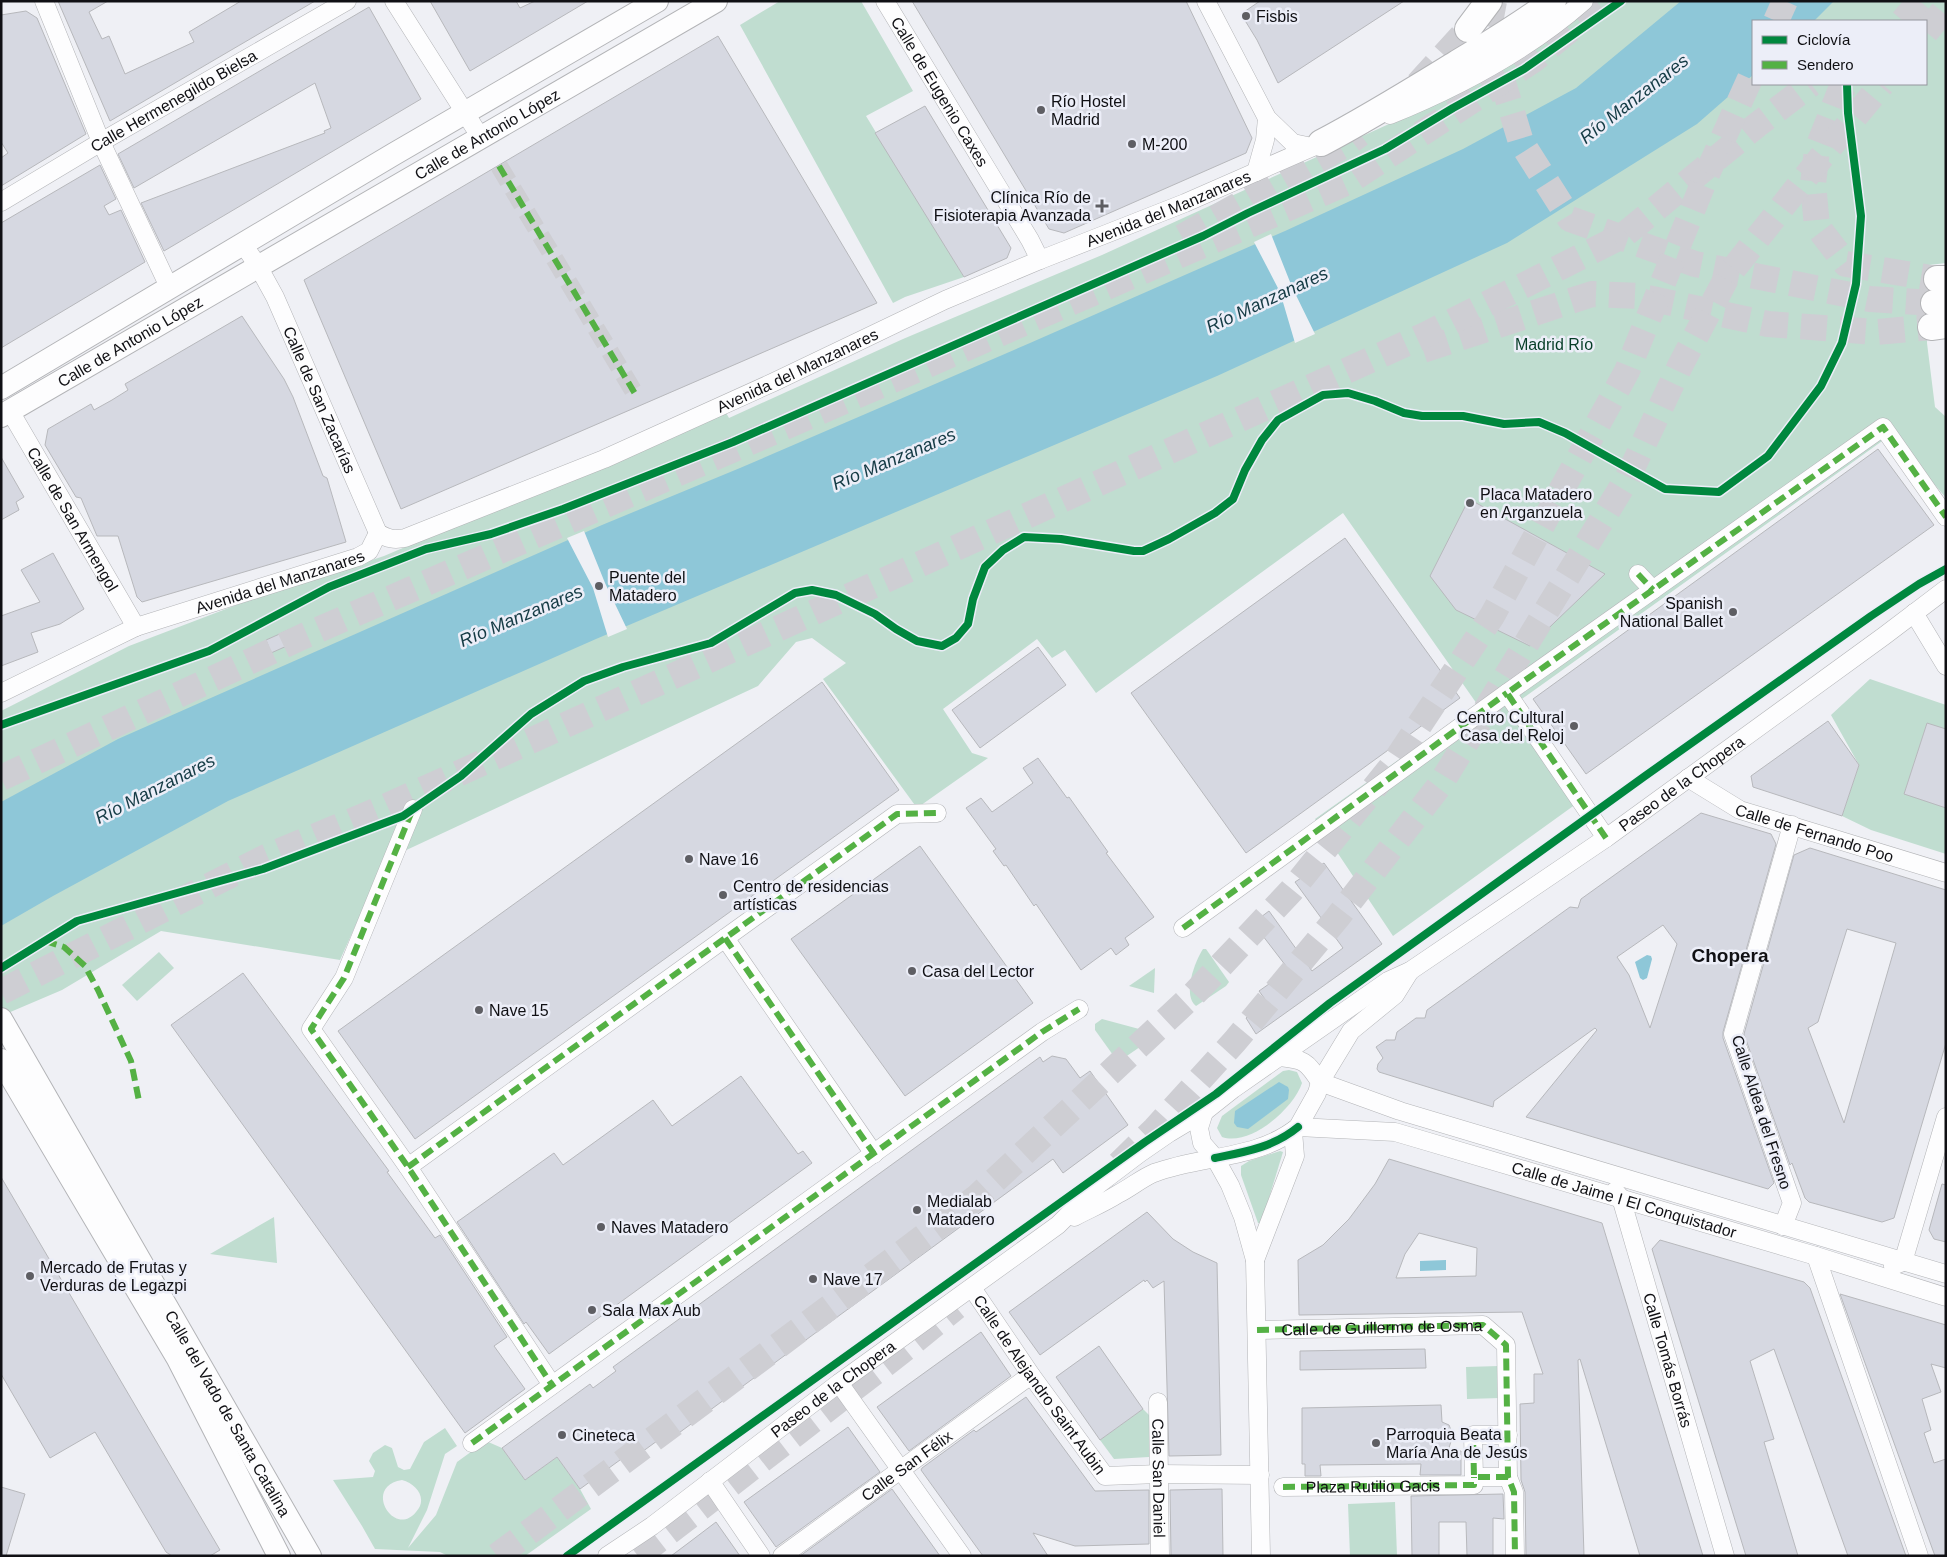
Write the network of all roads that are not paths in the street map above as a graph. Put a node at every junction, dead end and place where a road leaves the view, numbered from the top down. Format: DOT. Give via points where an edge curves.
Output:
graph roads {
  1 [pos="44,1"];
  2 [pos="347,1"];
  3 [pos="394,1"];
  4 [pos="657,1"];
  5 [pos="716,1"];
  6 [pos="884,1"];
  7 [pos="1206,1"];
  8 [pos="1489,1"];
  9 [pos="1553,1"];
  10 [pos="1584,1"];
  11 [pos="1468,29"];
  12 [pos="465,113"];
  13 [pos="1266,118"];
  14 [pos="481,138"];
  15 [pos="101,142"];
  16 [pos="1316,145"];
  17 [pos="1256,172"];
  18 [pos="1,202"];
  19 [pos="243,244"];
  20 [pos="1040,260"];
  21 [pos="258,266"];
  22 [pos="169,287"];
  23 [pos="1,388"];
  24 [pos="6,414"];
  25 [pos="1946,517"];
  26 [pos="376,529"];
  27 [pos="1638,574"];
  28 [pos="1946,589"];
  29 [pos="1653,590"];
  30 [pos="1914,613"];
  31 [pos="136,627"];
  32 [pos="1946,666"];
  33 [pos="1,693"];
  34 [pos="1507,693"];
  35 [pos="1688,778"];
  36 [pos="413,809"];
  37 [pos="937,814"];
  38 [pos="1792,825"];
  39 [pos="1606,838"];
  40 [pos="1946,873"];
  41 [pos="1183,928"];
  42 [pos="725,938"];
  43 [pos="1410,971"];
  44 [pos="1079,1009"];
  45 [pos="1,1019"];
  46 [pos="1279,1057"];
  47 [pos="12,1065"];
  48 [pos="1320,1082"];
  49 [pos="1204,1112"];
  50 [pos="1946,1117"];
  51 [pos="1295,1129"];
  52 [pos="874,1154"];
  53 [pos="1215,1158"];
  54 [pos="408,1167"];
  55 [pos="1599,1170"];
  56 [pos="1621,1198"];
  57 [pos="1058,1225"];
  58 [pos="1783,1226"];
  59 [pos="1816,1256"];
  60 [pos="1255,1260"];
  61 [pos="1903,1262"];
  62 [pos="1875,1274"];
  63 [pos="1946,1274"];
  64 [pos="972,1288"];
  65 [pos="1946,1297"];
  66 [pos="1256,1330"];
  67 [pos="1031,1375"];
  68 [pos="839,1383"];
  69 [pos="552,1385"];
  70 [pos="1158,1402"];
  71 [pos="1508,1435"];
  72 [pos="472,1443"];
  73 [pos="900,1470"];
  74 [pos="1159,1474"];
  75 [pos="1260,1475"];
  76 [pos="710,1480"];
  77 [pos="1468,1481"];
  78 [pos="1511,1484"];
  79 [pos="1284,1487"];
  80 [pos="609,1555"];
  81 [pos="279,1556"];
  82 [pos="310,1556"];
  83 [pos="761,1556"];
  84 [pos="782,1556"];
  85 [pos="962,1556"];
  86 [pos="1160,1556"];
  87 [pos="1261,1556"];
  88 [pos="1515,1556"];
  89 [pos="1725,1556"];
  90 [pos="1919,1556"];
  1 -- 15 [label="street"];
  2 -- 15 [label="street, Calle Hermenegildo Bielsa"];
  3 -- 12 [label="street"];
  4 -- 12 [label="main road, Calle de Antonio López"];
  5 -- 14 [label="main road, Calle de Antonio López"];
  6 -- 20 [label="street, Calle de Eugenio Caxes"];
  7 -- 13 [label="street"];
  8 -- 11 [label="highway"];
  9 -- 16 [label="highway" via="1502,37"];
  10 -- 16 [label="street, Avenida del Manzanares" via="1535,39 1484,71 1429,100"];
  12 -- 14 [label="street"];
  12 -- 19 [label="main road, Calle de Antonio López"];
  13 -- 16 [label="street" via="1293,143"];
  13 -- 17 [label="street" via="1265,140"];
  14 -- 21 [label="main road, Calle de Antonio López"];
  15 -- 18 [label="street, Calle Hermenegildo Bielsa"];
  15 -- 22 [label="street"];
  16 -- 17 [label="street, Avenida del Manzanares"];
  17 -- 20 [label="street, Avenida del Manzanares"];
  19 -- 21 [label="street"];
  19 -- 22 [label="main road, Calle de Antonio López"];
  20 -- 26 [label="street, Avenida del Manzanares" via="913,315 604,459 405,538 387,538"];
  21 -- 24 [label="main road, Calle de Antonio López"];
  21 -- 26 [label="street, Calle de San Zacarías"];
  22 -- 23 [label="main road, Calle de Antonio López"];
  24 -- 31 [label="street, Calle de San Armengol"];
  25 -- 29 [label="street" via="1883,427"];
  26 -- 31 [label="street, Avenida del Manzanares" via="369,552 358,557"];
  27 -- 29 [label="street"];
  28 -- 30 [label="street, Paseo de la Chopera"];
  29 -- 34 [label="street"];
  30 -- 32 [label="street"];
  30 -- 35 [label="street, Paseo de la Chopera"];
  31 -- 33 [label="street, Avenida del Manzanares"];
  34 -- 39 [label="street"];
  34 -- 41 [label="street"];
  35 -- 38 [label="street, Calle de Fernando Poo" via="1740,810"];
  35 -- 39 [label="street, Paseo de la Chopera"];
  36 -- 54 [label="street" via="344,978 310,1029"];
  37 -- 42 [label="street" via="896,814"];
  38 -- 40 [label="street, Calle de Fernando Poo"];
  38 -- 58 [label="street, Calle Aldea del Fresno" via="1733,1034 1792,1203"];
  39 -- 43 [label="street, Paseo de la Chopera"];
  42 -- 52 [label="street"];
  42 -- 54 [label="street"];
  43 -- 46 [label="street, Paseo de la Chopera" via="1388,981"];
  43 -- 48 [label="street, Paseo de la Chopera" via="1395,995 1351,1030"];
  44 -- 52 [label="street"];
  45 -- 47 [label="main road"];
  46 -- 48 [label="street" via="1301,1060"];
  46 -- 49 [label="street, Paseo de la Chopera"];
  47 -- 81 [label="main road, Calle del Vado de Santa Catalina" via="178,1358"];
  47 -- 82 [label="main road, Calle del Vado de Santa Catalina"];
  48 -- 51 [label="street, Paseo de la Chopera" via="1317,1093"];
  48 -- 55 [label="street, Calle de Jaime I El Conquistador" via="1400,1111"];
  49 -- 53 [label="street, Calle de Guillermo de Osma" via="1199,1128 1202,1143"];
  49 -- 57 [label="street, Paseo de la Chopera" via="1099,1184"];
  50 -- 61 [label="street"];
  51 -- 53 [label="street, Paseo de la Chopera" via="1278,1141 1249,1152"];
  51 -- 56 [label="street, Calle de Jaime I El Conquistador" via="1395,1132"];
  51 -- 60 [label="street, Calle de Guillermo de Osma" via="1295,1156"];
  52 -- 69 [label="street"];
  53 -- 57 [label="street, Paseo de la Chopera" via="1154,1173"];
  53 -- 60 [label="street, Calle de Guillermo de Osma" via="1243,1217"];
  54 -- 69 [label="street"];
  55 -- 56 [label="street, Calle Tomás Borrás"];
  55 -- 58 [label="street, Calle de Jaime I El Conquistador"];
  56 -- 59 [label="street, Calle de Jaime I El Conquistador"];
  56 -- 89 [label="street, Calle Tomás Borrás"];
  57 -- 64 [label="street, Paseo de la Chopera"];
  58 -- 61 [label="street, Calle de Jaime I El Conquistador"];
  59 -- 62 [label="street, Calle de Jaime I El Conquistador"];
  59 -- 90 [label="street"];
  60 -- 66 [label="street, Calle de Guillermo de Osma"];
  61 -- 62 [label="street"];
  61 -- 63 [label="street, Calle de Jaime I El Conquistador"];
  62 -- 65 [label="street, Calle de Jaime I El Conquistador"];
  64 -- 67 [label="street, Calle de Alejandro Saint Aubin"];
  64 -- 68 [label="street, Paseo de la Chopera"];
  66 -- 71 [label="street, Calle de Guillermo de Osma" via="1483,1325 1506,1345"];
  66 -- 75 [label="street, Calle de Guillermo de Osma"];
  67 -- 73 [label="street, Calle San Félix"];
  67 -- 74 [label="street, Calle de Alejandro Saint Aubin" via="1105,1476"];
  68 -- 73 [label="street"];
  68 -- 76 [label="street, Paseo de la Chopera"];
  69 -- 72 [label="street"];
  70 -- 74 [label="street, Calle San Daniel"];
  71 -- 77 [label="street" via="1473,1435"];
  71 -- 78 [label="street, Calle de Guillermo de Osma"];
  73 -- 84 [label="street, Calle San Félix"];
  73 -- 85 [label="street"];
  74 -- 75 [label="street, Calle de Alejandro Saint Aubin"];
  74 -- 86 [label="street, Calle San Daniel"];
  75 -- 87 [label="street, Calle de Guillermo de Osma"];
  76 -- 80 [label="street, Paseo de la Chopera"];
  76 -- 83 [label="street"];
  77 -- 78 [label="street, Plaza Rutilio Gacis"];
  77 -- 79 [label="street, Plaza Rutilio Gacis"];
  78 -- 88 [label="street, Calle de Guillermo de Osma"];
}
